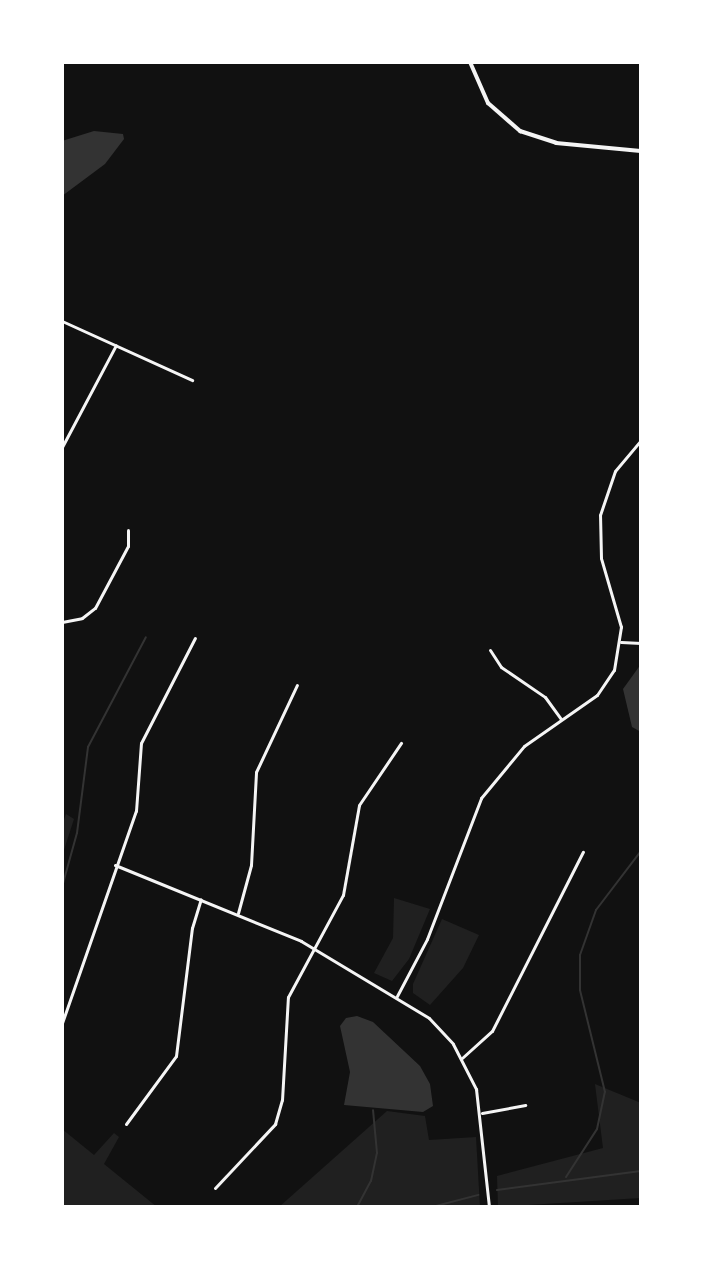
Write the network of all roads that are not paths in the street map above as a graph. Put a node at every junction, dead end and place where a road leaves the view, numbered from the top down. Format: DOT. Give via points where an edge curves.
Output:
graph roads {
  1 [pos="470,62"];
  2 [pos="641,151"];
  3 [pos="62,321"];
  4 [pos="116,345"];
  5 [pos="192,380"];
  6 [pos="641,440"];
  7 [pos="62,447"];
  8 [pos="128,530"];
  9 [pos="62,622"];
  10 [pos="195,638"];
  11 [pos="621,642"];
  12 [pos="641,643"];
  13 [pos="490,650"];
  14 [pos="297,685"];
  15 [pos="561,719"];
  16 [pos="401,743"];
  17 [pos="583,852"];
  18 [pos="115,865"];
  19 [pos="201,899"];
  20 [pos="238,913"];
  21 [pos="315,949"];
  22 [pos="397,996"];
  23 [pos="62,1023"];
  24 [pos="462,1058"];
  25 [pos="525,1105"];
  26 [pos="482,1113"];
  27 [pos="126,1124"];
  28 [pos="215,1188"];
  29 [pos="489,1207"];
  1 -- 2 [label="street" via="488,103 520,131 556,143"];
  3 -- 4 [label="street"];
  4 -- 5 [label="street"];
  4 -- 7 [label="street"];
  6 -- 11 [label="street" via="612,478 599,523 601,558 619,615"];
  8 -- 9 [label="street" via="128,546 95,608 82,618"];
  10 -- 18 [label="street" via="141,743 139,802"];
  11 -- 12 [label="street"];
  11 -- 15 [label="street" via="605,686"];
  13 -- 15 [label="street" via="501,667 545,697"];
  14 -- 20 [label="street" via="256,772 251,865"];
  15 -- 22 [label="street" via="524,746 477,806 427,939"];
  16 -- 21 [label="street" via="359,805 343,895"];
  17 -- 24 [label="street" via="492,1031"];
  18 -- 19 [label="street"];
  18 -- 23 [label="street"];
  19 -- 20 [label="street"];
  19 -- 27 [label="street" via="192,928 176,1056"];
  20 -- 21 [label="street"];
  21 -- 22 [label="street"];
  21 -- 28 [label="street" via="285,1009 282,1100 275,1124"];
  22 -- 24 [label="street" via="429,1018"];
  24 -- 26 [label="street"];
  25 -- 26 [label="street"];
  26 -- 29 [label="street"];
}
